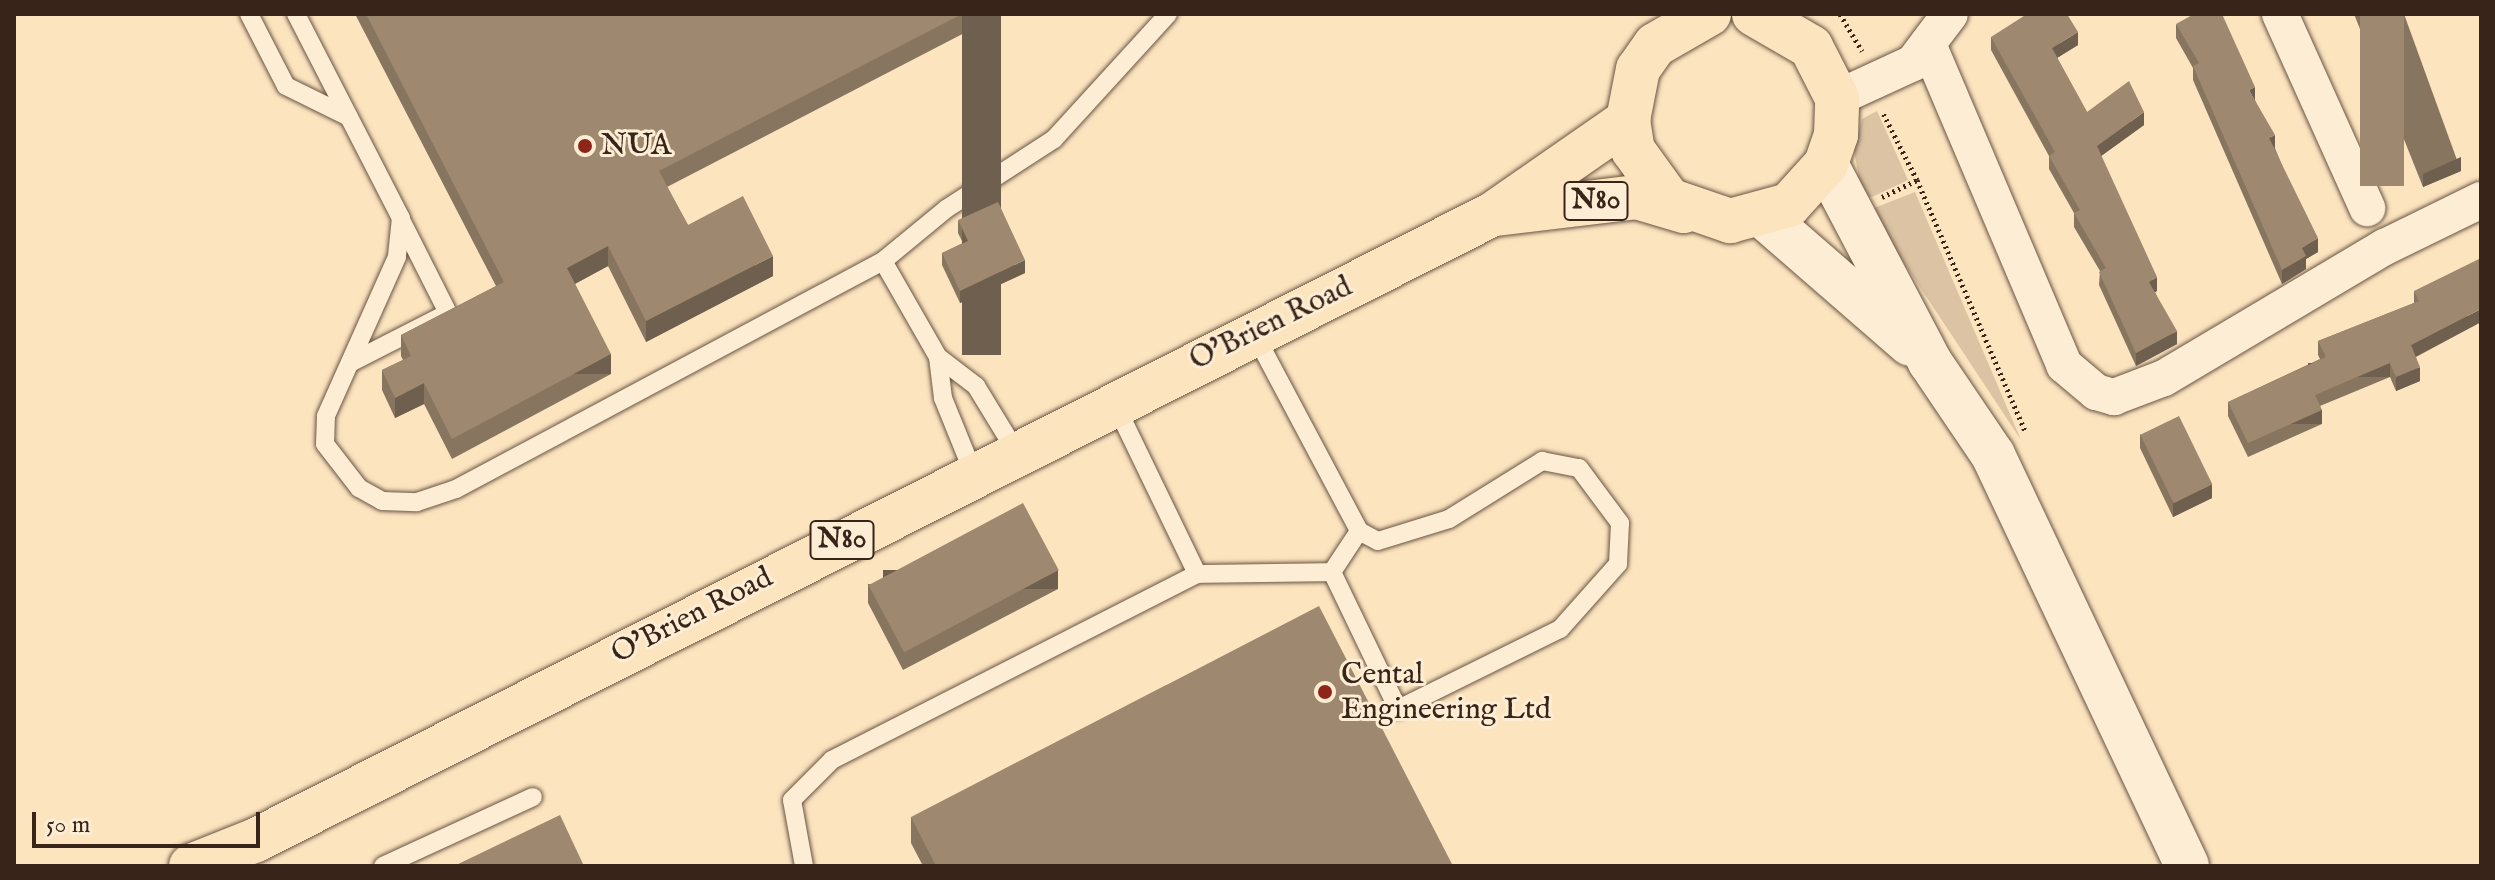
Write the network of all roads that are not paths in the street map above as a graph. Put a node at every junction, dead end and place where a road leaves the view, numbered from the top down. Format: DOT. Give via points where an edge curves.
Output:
graph roads {
  1 [pos="249,14"];
  2 [pos="296,14"];
  3 [pos="1168,14"];
  4 [pos="1651,14"];
  5 [pos="1709,14"];
  6 [pos="1950,14"];
  7 [pos="2280,14"];
  8 [pos="1782,19"];
  9 [pos="1148,22"];
  10 [pos="1928,44"];
  11 [pos="1638,69"];
  12 [pos="1837,98"];
  13 [pos="349,117"];
  14 [pos="1628,120"];
  15 [pos="1826,164"];
  16 [pos="2481,200"];
  17 [pos="2367,208"];
  18 [pos="1493,214"];
  19 [pos="1696,214"];
  20 [pos="1763,216"];
  21 [pos="400,217"];
  22 [pos="883,261"];
  23 [pos="1254,332"];
  24 [pos="938,357"];
  25 [pos="1930,362"];
  26 [pos="350,363"];
  27 [pos="1114,402"];
  28 [pos="1015,450"];
  29 [pos="973,472"];
  30 [pos="1359,531"];
  31 [pos="1332,572"];
  32 [pos="1197,574"];
  33 [pos="533,797"];
  34 [pos="191,866"];
  35 [pos="383,866"];
  36 [pos="804,866"];
  37 [pos="2187,866"];
  1 -- 13 [label="lane" via="286,86"];
  2 -- 13 [label="lane"];
  3 -- 9 [label="lane"];
  4 -- 11 [label="main road, N80"];
  5 -- 11 [label="main road" via="1678,26"];
  6 -- 10 [label="street"];
  7 -- 17 [label="street"];
  8 -- 12 [label="main road" via="1811,47"];
  9 -- 22 [label="lane" via="1054,139 946,209"];
  10 -- 12 [label="street" via="1913,63"];
  10 -- 16 [label="street" via="2064,365 2096,392 2114,397 2164,378 2385,247"];
  11 -- 14 [label="main road, N80"];
  12 -- 15 [label="main road"];
  13 -- 21 [label="lane"];
  14 -- 18 [label="main road, O'Brien Road / N80"];
  14 -- 19 [label="main road, N80" via="1647,178"];
  15 -- 20 [label="main road, N80" via="1789,205"];
  15 -- 25 [label="main road"];
  18 -- 19 [label="main road, O'Brien Road / N80" via="1636,197"];
  18 -- 23 [label="main road, O'Brien Road / N80"];
  19 -- 20 [label="main road, N80" via="1730,221"];
  20 -- 25 [label="main road"];
  21 -- 26 [label="lane" via="397,257"];
  21 -- 26 [label="lane" via="448,313"];
  22 -- 24 [label="lane"];
  22 -- 26 [label="lane" via="456,489 417,502 382,501 359,488 325,444 326,416"];
  23 -- 27 [label="main road, O'Brien Road / N80"];
  23 -- 30 [label="lane"];
  24 -- 28 [label="lane" via="976,386"];
  24 -- 29 [label="lane" via="943,398"];
  25 -- 37 [label="main road" via="1993,455"];
  27 -- 28 [label="main road, O'Brien Road / N80"];
  27 -- 32 [label="lane"];
  28 -- 29 [label="main road, O'Brien Road / N80"];
  29 -- 34 [label="main road, O'Brien Road / N80" via="256,840"];
  30 -- 31 [label="lane"];
  30 -- 31 [label="lane" via="1378,541 1449,519 1542,461 1579,468 1620,523 1618,564 1560,629 1398,709"];
  31 -- 32 [label="lane"];
  32 -- 36 [label="lane" via="832,760 792,800"];
  33 -- 35 [label="lane"];
}
